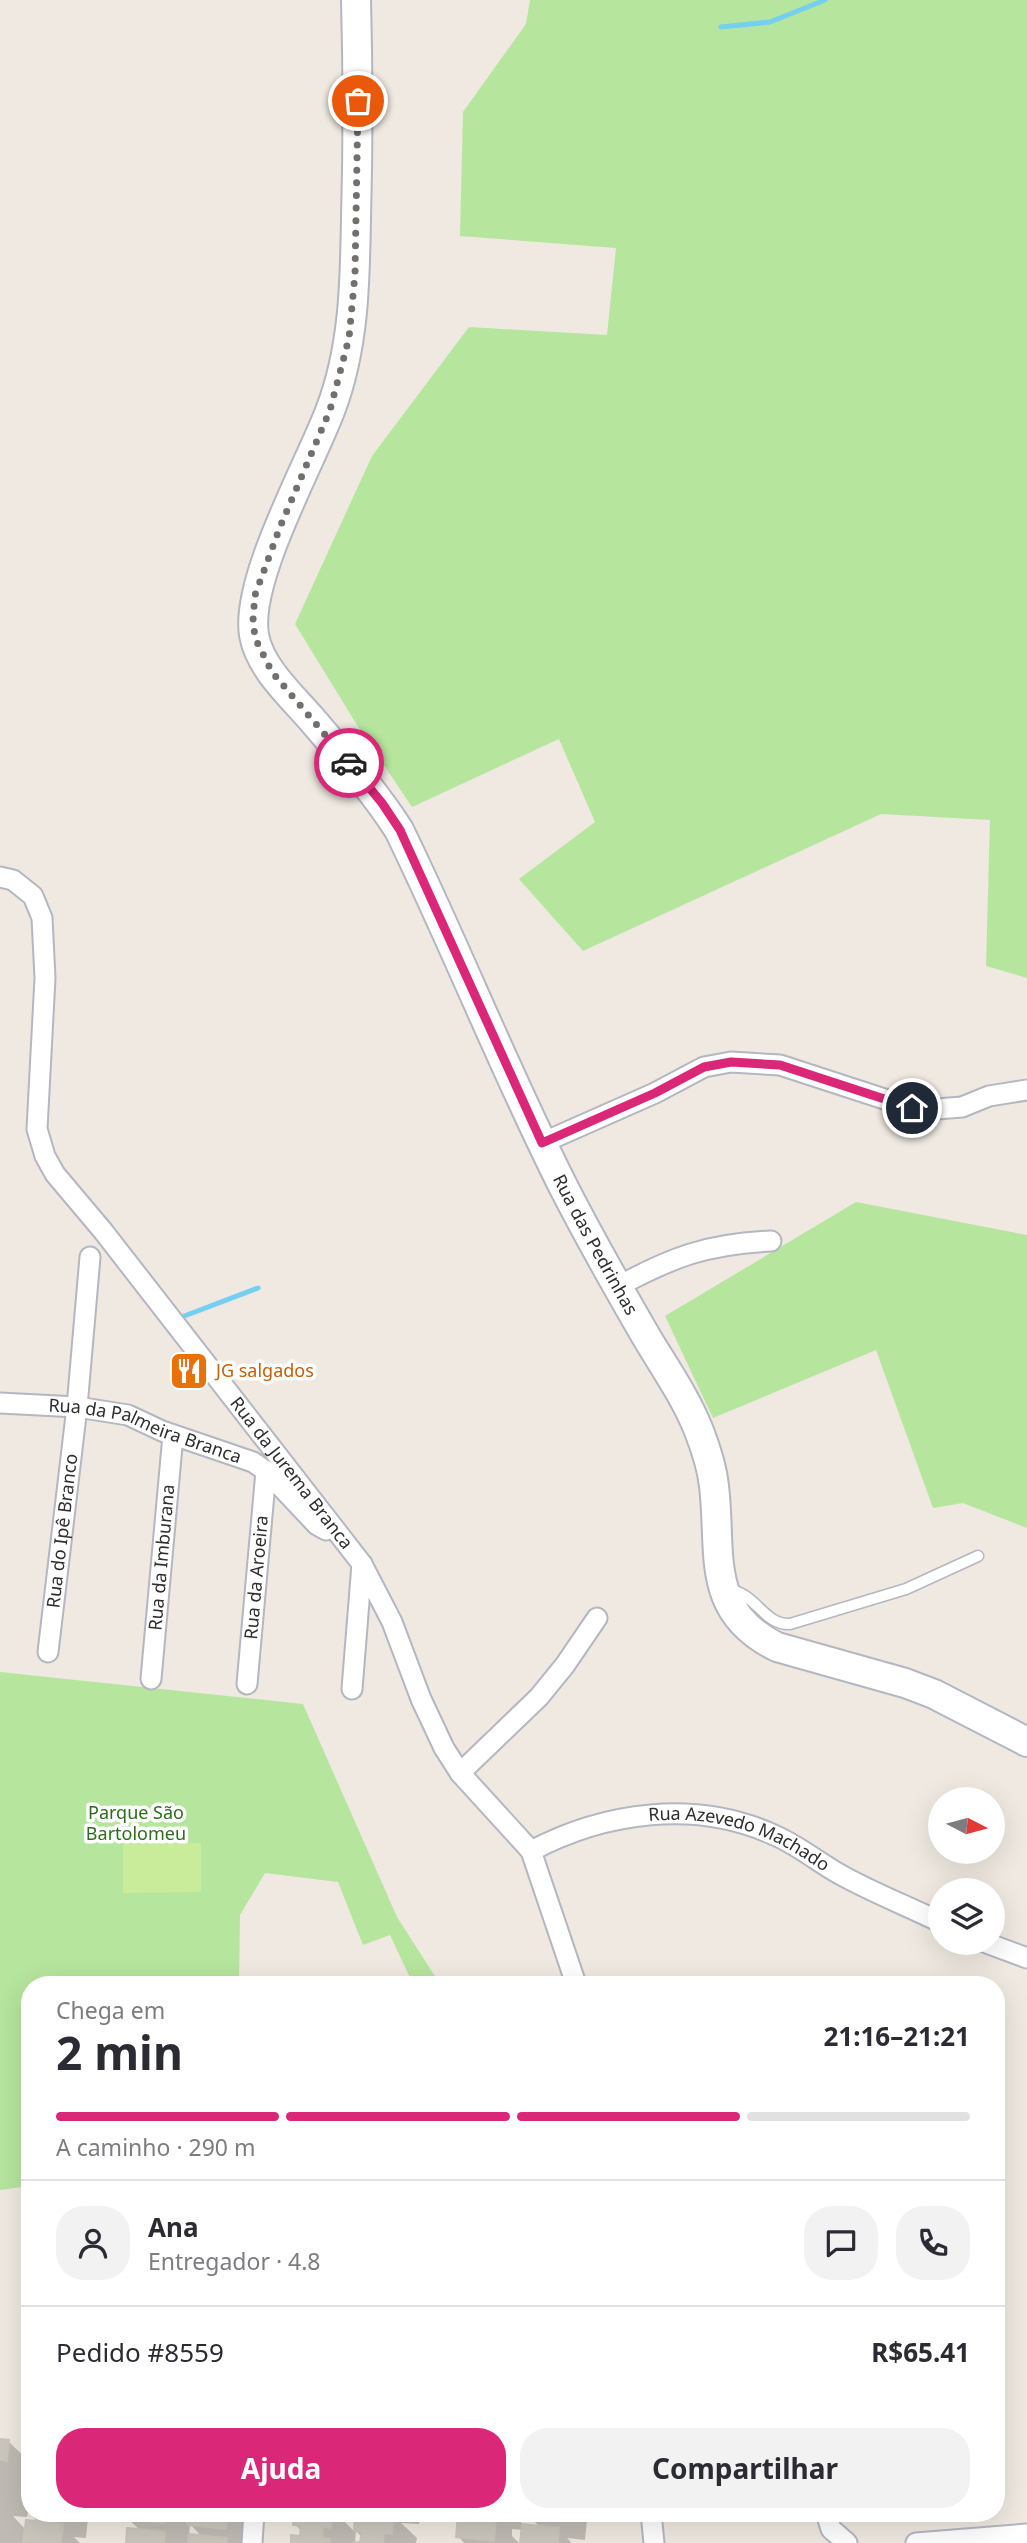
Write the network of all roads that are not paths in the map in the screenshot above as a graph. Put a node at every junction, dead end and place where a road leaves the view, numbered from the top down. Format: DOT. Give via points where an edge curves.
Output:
graph roads {
  1 [pos="356,0"];
  2 [pos="0,877"];
  3 [pos="1027,1090"];
  4 [pos="542,1143"];
  5 [pos="771,1241"];
  6 [pos="90,1256"];
  7 [pos="617,1287"];
  8 [pos="0,1403"];
  9 [pos="77,1407"];
  10 [pos="173,1435"];
  11 [pos="266,1471"];
  12 [pos="343,1540"];
  13 [pos="978,1556"];
  14 [pos="362,1564"];
  15 [pos="723,1588"];
  16 [pos="597,1618"];
  17 [pos="48,1652"];
  18 [pos="151,1679"];
  19 [pos="247,1684"];
  20 [pos="352,1689"];
  21 [pos="1027,1742"];
  22 [pos="460,1773"];
  23 [pos="531,1850"];
  24 [pos="928,1916"];
  25 [pos="1005,1950"];
  26 [pos="1027,1958"];
  27 [pos="573,1976"];
  28 [pos="253,2522"];
  29 [pos="652,2522"];
  30 [pos="829,2522"];
  31 [pos="1027,2536"];
  32 [pos="252,2543"];
  33 [pos="654,2543"];
  34 [pos="847,2543"];
  35 [pos="916,2543"];
  36 [pos="1025,2543"];
  1 -- 4 [label="main road, Rua das Pedrinhas" via="359,127 349,338 330,410 255,595 255,638 272,672 400,830"];
  2 -- 12 [label="street, Rua da Jurema Branca" via="13,880 33,896 43,918 37,1129 45,1156"];
  3 -- 4 [label="street" via="989,1096 962,1107 912,1108 780,1065 731,1062 704,1067"];
  4 -- 7 [label="main road, Rua das Pedrinhas"];
  5 -- 7 [label="street" via="691,1252"];
  6 -- 9 [label="street, Rua do Ipê Branco"];
  7 -- 15 [label="main road, Rua das Pedrinhas" via="684,1401 708,1455"];
  8 -- 9 [label="street, Rua da Palmeira Branca"];
  9 -- 10 [label="street, Rua da Palmeira Branca" via="128,1415"];
  9 -- 17 [label="street, Rua do Ipê Branco"];
  10 -- 11 [label="street, Rua da Palmeira Branca" via="253,1462"];
  10 -- 18 [label="street, Rua da Imburana"];
  11 -- 12 [label="street, Rua da Palmeira Branca" via="317,1525"];
  11 -- 19 [label="street, Rua da Aroeira"];
  12 -- 14 [label="street, Rua da Jurema Branca"];
  13 -- 15 [label="lane" via="906,1588 790,1624 776,1622 749,1596"];
  14 -- 20 [label="street"];
  14 -- 22 [label="street, Rua da Jurema Branca" via="392,1622 433,1728"];
  15 -- 21 [label="main road, Rua das Pedrinhas" via="739,1620 759,1638 934,1694"];
  16 -- 22 [label="street" via="539,1698"];
  22 -- 23 [label="street, Rua da Jurema Branca"];
  23 -- 24 [label="street, Rua Azevedo Machado" via="563,1834 624,1817 677,1813 720,1818 774,1835 850,1880"];
  23 -- 27 [label="street"];
  25 -- 26 [label="street"];
  28 -- 32 [label="street"];
  29 -- 33 [label="street"];
  30 -- 34 [label="street"];
  31 -- 35 [label="street"];
  31 -- 36 [label="street"];
}
